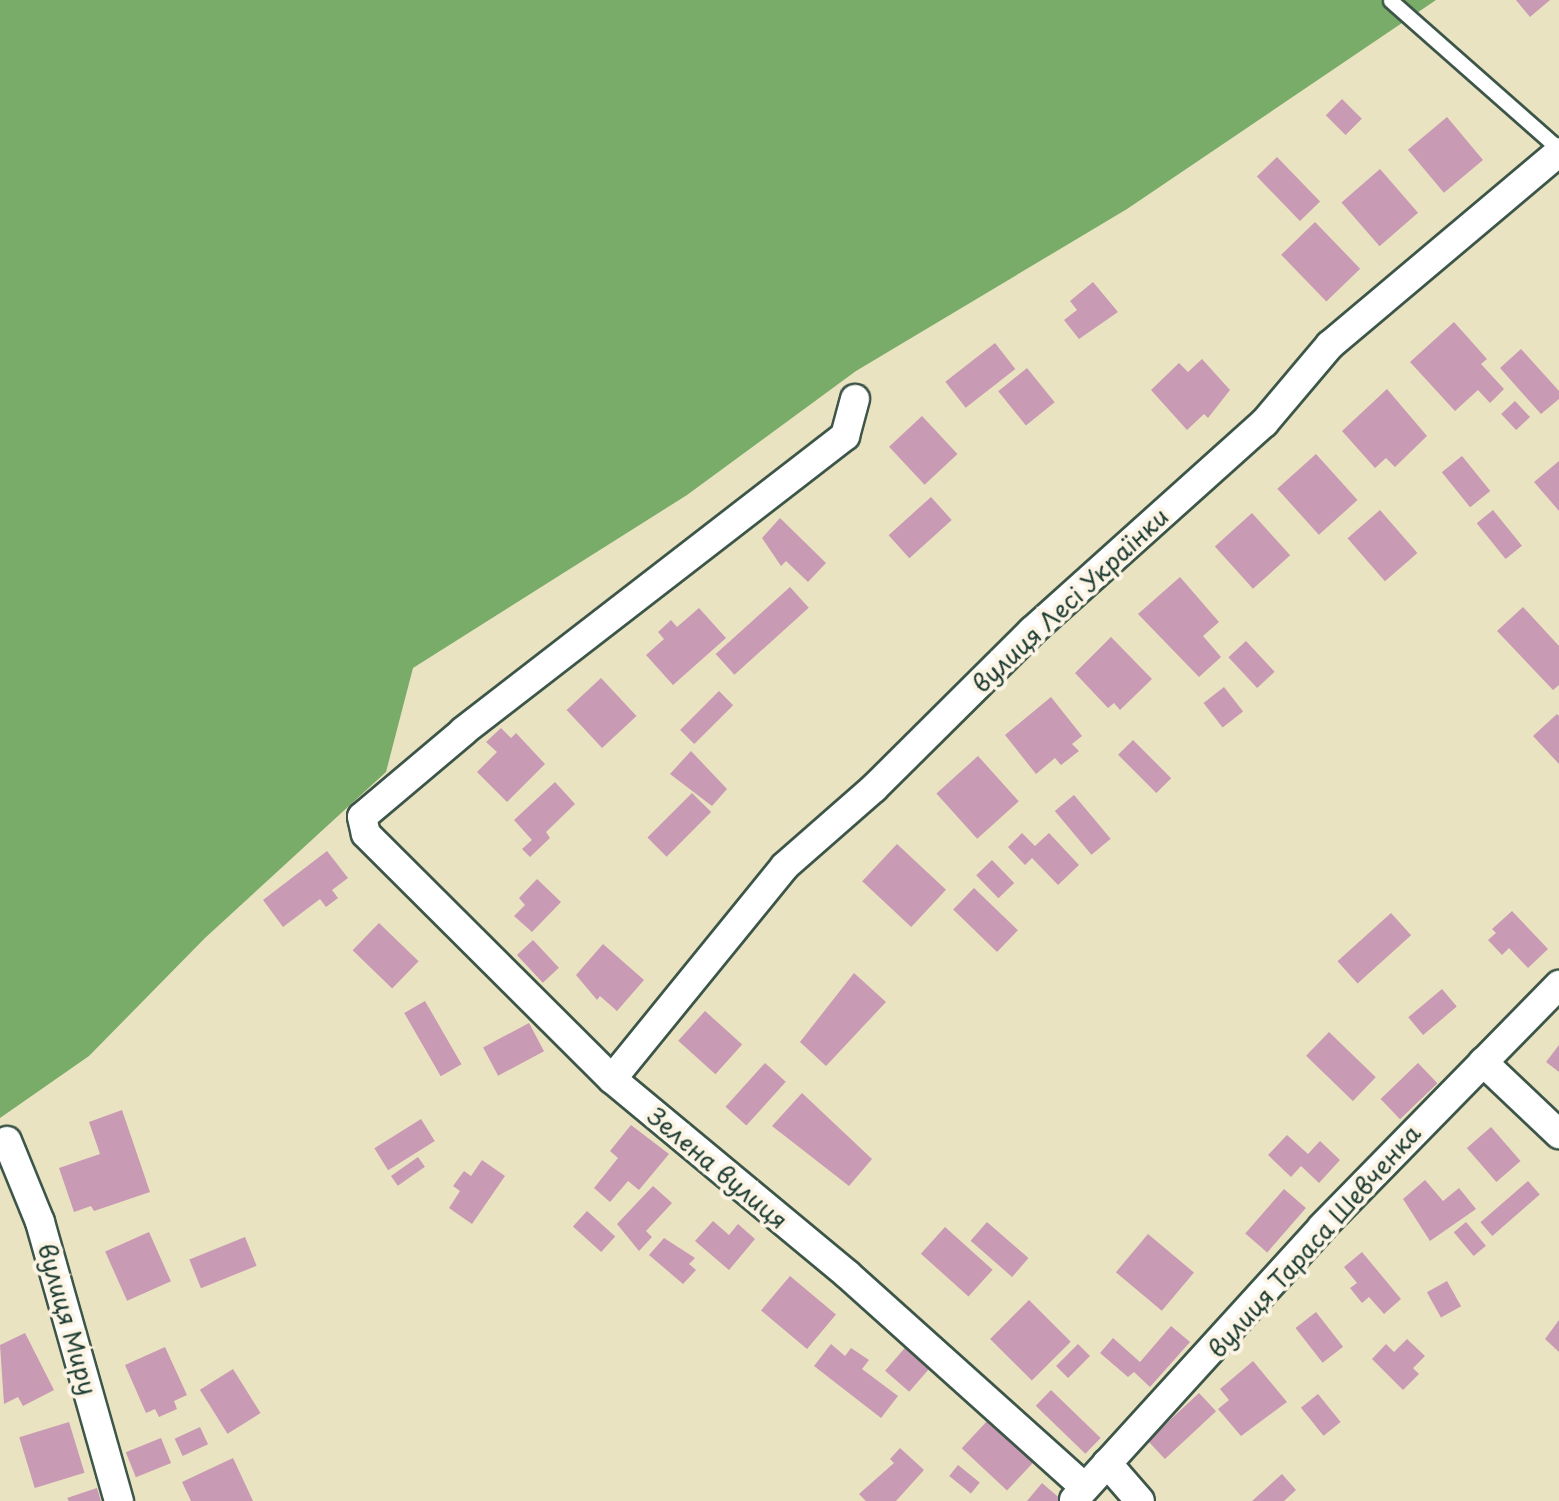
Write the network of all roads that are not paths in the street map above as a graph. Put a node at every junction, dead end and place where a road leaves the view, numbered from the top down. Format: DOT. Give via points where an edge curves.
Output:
graph roads {
  1 [pos="1391,1"];
  2 [pos="1559,151"];
  3 [pos="855,399"];
  4 [pos="1559,985"];
  5 [pos="1483,1062"];
  6 [pos="612,1079"];
  7 [pos="1559,1134"];
  8 [pos="7,1141"];
  9 [pos="1107,1463"];
  10 [pos="1079,1494"];
  11 [pos="119,1501"];
  12 [pos="1140,1501"];
  1 -- 2 [label="lane"];
  2 -- 6 [label="street, вулиця Лесі Українки" via="1330,345 1264,423 1032,631 874,788 785,866"];
  3 -- 6 [label="street, Зелена вулиця" via="845,436 362,817 366,834"];
  4 -- 5 [label="street, вулиця Тараса Шевченка"];
  5 -- 7 [label="street"];
  5 -- 9 [label="street, вулиця Тараса Шевченка" via="1322,1227"];
  6 -- 10 [label="street, Зелена вулиця" via="848,1275"];
  8 -- 11 [label="street, вулиця Миру" via="40,1222"];
  9 -- 10 [label="street, вулиця Тараса Шевченка"];
  9 -- 12 [label="street"];
}
